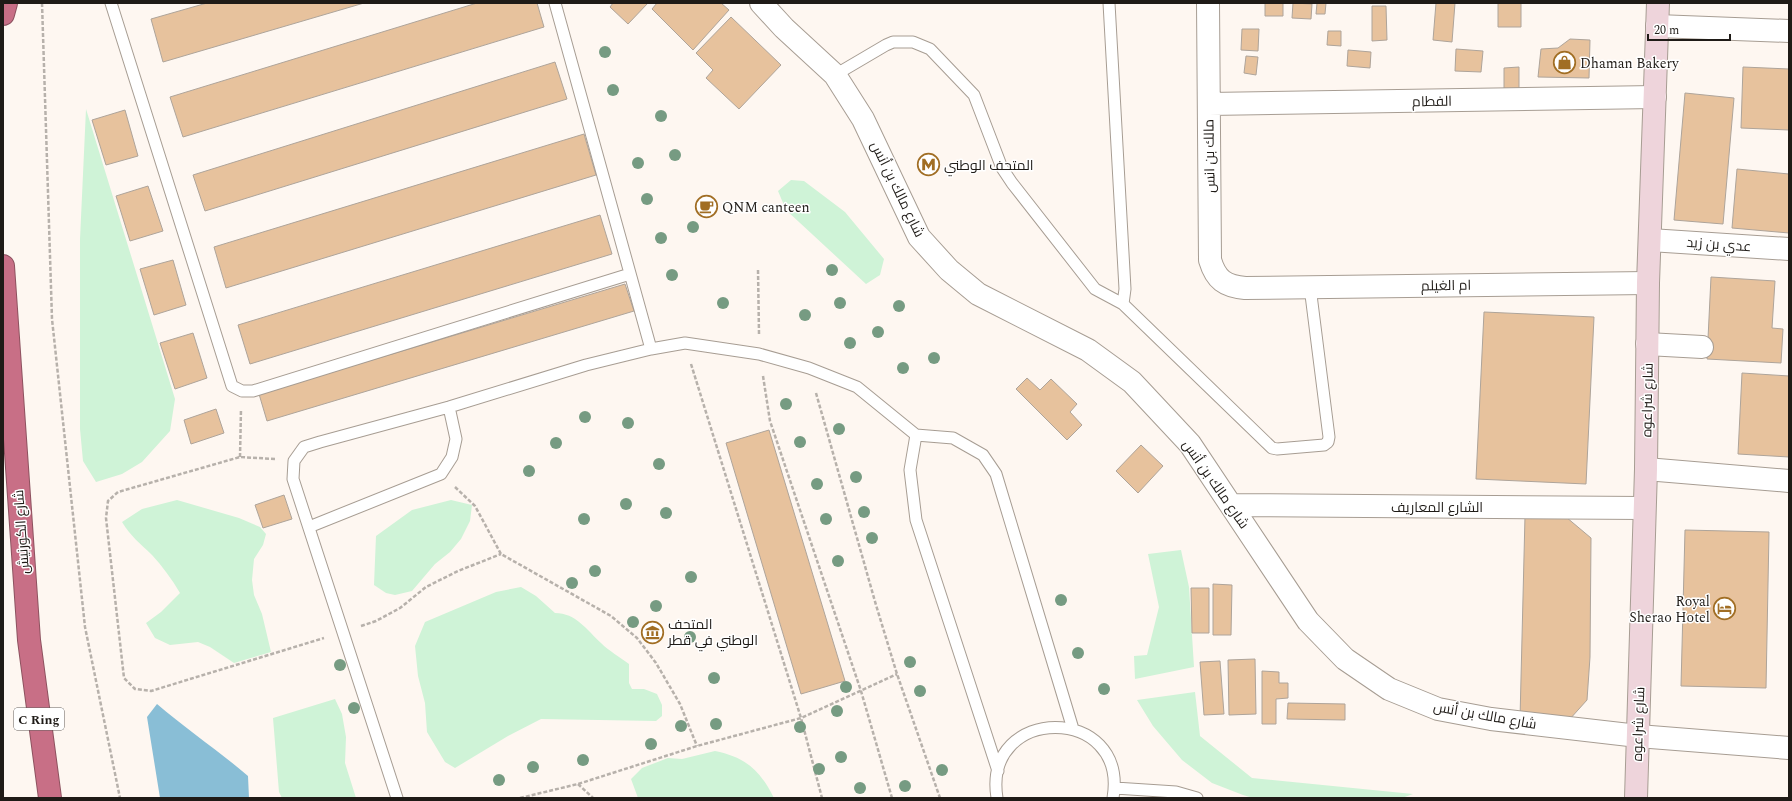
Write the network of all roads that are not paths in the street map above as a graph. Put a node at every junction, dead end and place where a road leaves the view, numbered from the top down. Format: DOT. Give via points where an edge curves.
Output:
graph roads {
  1 [pos="6,3"];
  2 [pos="111,3"];
  3 [pos="555,3"];
  4 [pos="761,3"];
  5 [pos="1109,3"];
  6 [pos="1208,3"];
  7 [pos="1658,3"];
  8 [pos="3,14"];
  9 [pos="1657,26"];
  10 [pos="1789,31"];
  11 [pos="835,75"];
  12 [pos="1654,97"];
  13 [pos="1208,104"];
  14 [pos="1650,240"];
  15 [pos="1789,249"];
  16 [pos="3,266"];
  17 [pos="630,274"];
  18 [pos="1648,283"];
  19 [pos="1310,287"];
  20 [pos="1245,288"];
  21 [pos="1123,304"];
  22 [pos="1647,344"];
  23 [pos="1702,347"];
  24 [pos="651,349"];
  25 [pos="449,407"];
  26 [pos="916,435"];
  27 [pos="1646,470"];
  28 [pos="1789,481"];
  29 [pos="1231,505"];
  30 [pos="1643,508"];
  31 [pos="309,527"];
  32 [pos="1073,729"];
  33 [pos="1638,736"];
  34 [pos="1789,748"];
  35 [pos="998,771"];
  36 [pos="1114,793"];
  37 [pos="50,798"];
  38 [pos="397,798"];
  39 [pos="997,798"];
  40 [pos="1197,798"];
  41 [pos="1636,798"];
  1 -- 8 [label="highway"];
  2 -- 17 [label="lane" via="232,386 242,391 253,390"];
  3 -- 17 [label="lane"];
  4 -- 11 [label="street, شارع مالك بن أنس"];
  5 -- 21 [label="lane" via="1125,288"];
  6 -- 13 [label="street, مالك بن انس"];
  7 -- 9 [label="street, شارع شراعوه"];
  9 -- 10 [label="street"];
  9 -- 12 [label="street, شارع شراعوه"];
  11 -- 21 [label="lane" via="893,42 913,42 930,49 974,95 1002,168 1012,183 1095,290"];
  11 -- 29 [label="street, شارع مالك بن أنس" via="864,119 919,237 949,270 978,294 1088,350 1132,382 1190,444"];
  12 -- 13 [label="street, الفطام"];
  12 -- 14 [label="street, شارع شراعوه"];
  13 -- 20 [label="street, مالك بن انس" via="1210,260 1219,279 1232,286"];
  14 -- 15 [label="street, عدي بن زيد"];
  14 -- 18 [label="street, شارع شراعوه"];
  16 -- 37 [label="highway, شارع الكورنيش / C Ring" via="29,640"];
  17 -- 24 [label="lane"];
  18 -- 19 [label="street, ام الغيلم"];
  18 -- 22 [label="street, شارع شراعوه"];
  19 -- 20 [label="street, ام الغيلم"];
  19 -- 21 [label="lane" via="1329,437 1324,445 1272,448"];
  22 -- 23 [label="street"];
  22 -- 27 [label="street, شارع شراعوه"];
  24 -- 25 [label="lane" via="586,365"];
  24 -- 26 [label="lane" via="685,343 759,354 809,368 857,387"];
  25 -- 31 [label="lane" via="456,439 452,457 441,474"];
  25 -- 31 [label="lane" via="304,447 294,461 293,479"];
  26 -- 32 [label="lane" via="952,438 982,455 996,474"];
  26 -- 35 [label="lane" via="910,470 916,520"];
  27 -- 28 [label="street"];
  27 -- 30 [label="street, شارع شراعوه"];
  29 -- 30 [label="street, الشارع المعاريف"];
  29 -- 33 [label="street, شارع مالك بن أنس" via="1308,622 1345,659 1389,689 1438,709 1491,719"];
  30 -- 33 [label="street, شارع شراعوه"];
  31 -- 38 [label="lane"];
  32 -- 35 [label="lane" via="1058,726 1027,733 1004,755"];
  32 -- 36 [label="lane" via="1087,735 1099,745 1108,758 1114,772"];
  33 -- 34 [label="street, شارع مالك بن أنس"];
  33 -- 41 [label="street, شارع شراعوه"];
  35 -- 39 [label="lane" via="995,787"];
  36 -- 40 [label="lane" via="1176,792"];
}
